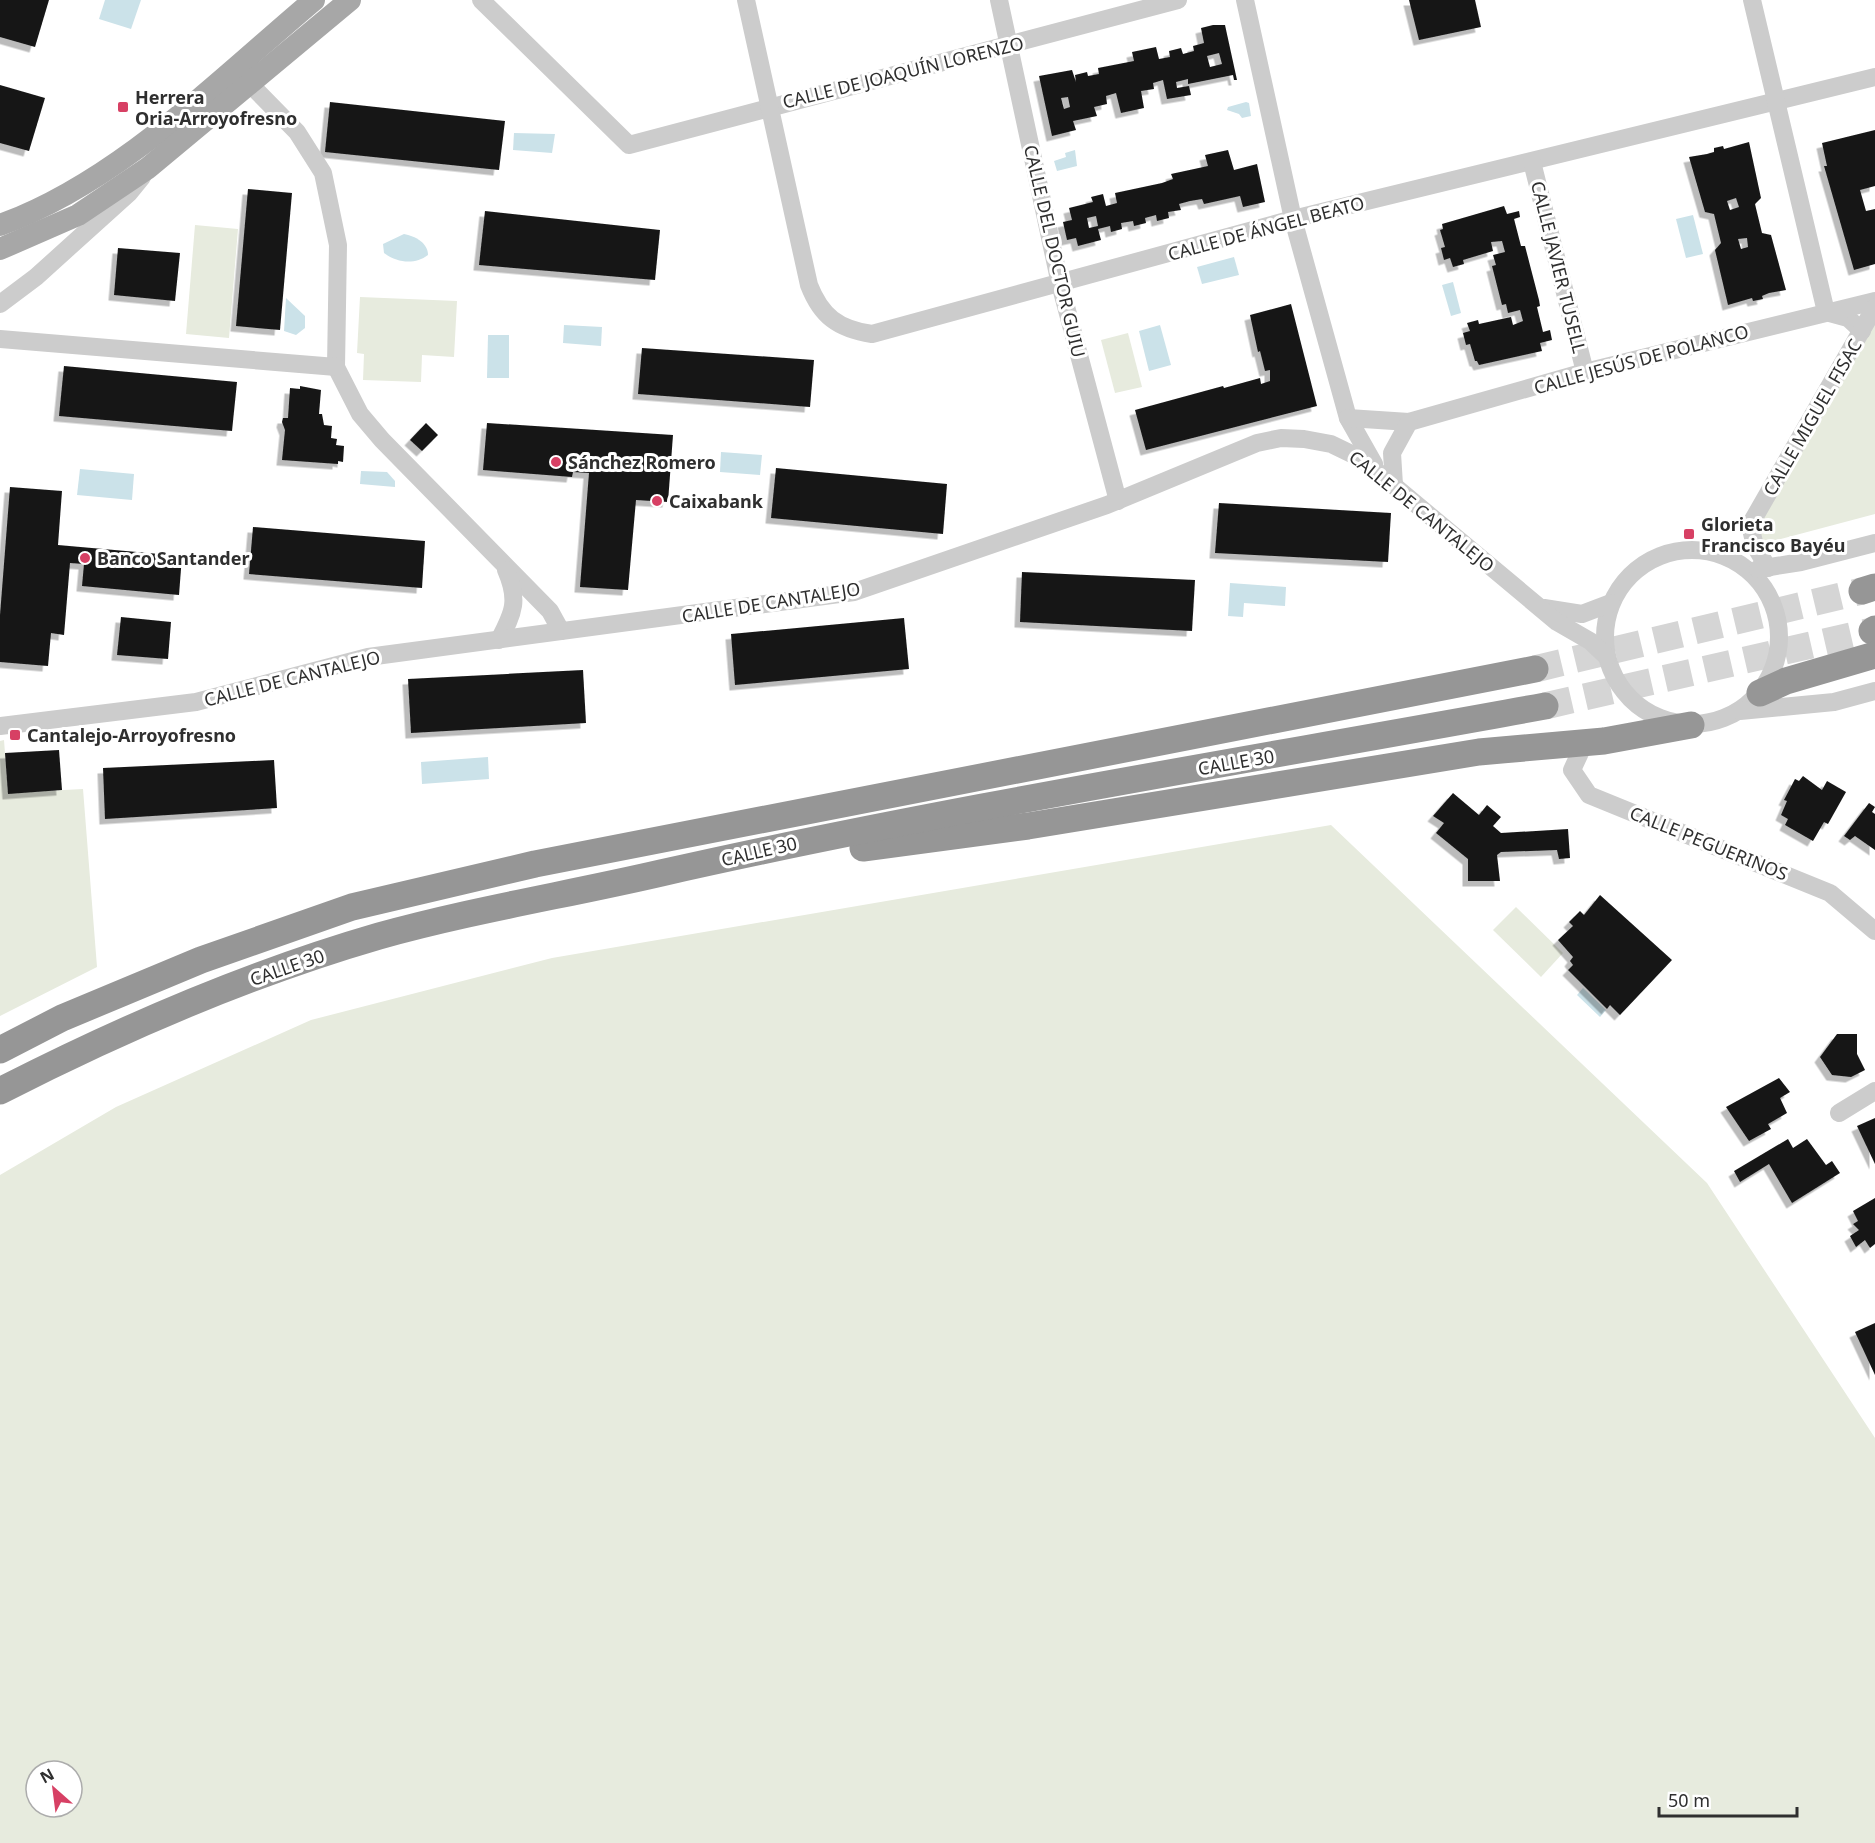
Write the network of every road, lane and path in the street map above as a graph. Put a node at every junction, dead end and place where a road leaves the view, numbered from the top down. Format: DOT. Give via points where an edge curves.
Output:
graph roads {
  1 [pos="314,0"];
  2 [pos="350,0"];
  3 [pos="481,0"];
  4 [pos="746,0"];
  5 [pos="999,0"];
  6 [pos="1178,0"];
  7 [pos="1245,0"];
  8 [pos="1752,0"];
  9 [pos="1010,46"];
  10 [pos="1875,77"];
  11 [pos="250,84"];
  12 [pos="1775,103"];
  13 [pos="771,106"];
  14 [pos="1532,162"];
  15 [pos="148,168"];
  16 [pos="1293,219"];
  17 [pos="0,225"];
  18 [pos="0,249"];
  19 [pos="1060,284"];
  20 [pos="1,297"];
  21 [pos="1875,301"];
  22 [pos="1875,307"];
  23 [pos="1826,312"];
  24 [pos="1862,331"];
  25 [pos="0,339"];
  26 [pos="336,367"];
  27 [pos="1585,372"];
  28 [pos="1348,418"];
  29 [pos="1409,422"];
  30 [pos="1331,444"];
  31 [pos="1378,470"];
  32 [pos="1394,485"];
  33 [pos="1118,501"];
  34 [pos="1875,543"];
  35 [pos="502,560"];
  36 [pos="1759,569"];
  37 [pos="1611,603"];
  38 [pos="1540,607"];
  39 [pos="561,631"];
  40 [pos="1874,638"];
  41 [pos="499,640"];
  42 [pos="1607,657"];
  43 [pos="1535,669"];
  44 [pos="1875,691"];
  45 [pos="1760,693"];
  46 [pos="1545,706"];
  47 [pos="1740,711"];
  48 [pos="1692,724"];
  49 [pos="0,726"];
  50 [pos="1585,742"];
  51 [pos="653,875"];
  52 [pos="1875,931"];
  53 [pos="0,1050"];
  54 [pos="0,1091"];
  55 [pos="1875,1091"];
  56 [pos="1839,1113"];
  1 -- 17 [label="main road" via="118,163 57,201"];
  2 -- 11 [label="main road"];
  3 -- 13 [label="street, CALLE DE JOAQUÍN LORENZO" via="629,146"];
  4 -- 13 [label="street, CALLE DE ÁNGEL BEATO"];
  5 -- 9 [label="street, CALLE DEL DOCTOR GUIU"];
  6 -- 9 [label="street, CALLE DE JOAQUÍN LORENZO"];
  7 -- 16 [label="street"];
  8 -- 12 [label="street"];
  9 -- 13 [label="street, CALLE DE JOAQUÍN LORENZO"];
  9 -- 19 [label="street, CALLE DEL DOCTOR GUIU"];
  10 -- 12 [label="street, CALLE DE ÁNGEL BEATO"];
  11 -- 15 [label="main road"];
  11 -- 26 [label="street" via="297,132 323,174 338,245"];
  12 -- 14 [label="street, CALLE DE ÁNGEL BEATO"];
  12 -- 23 [label="street"];
  13 -- 19 [label="street, CALLE DE ÁNGEL BEATO" via="809,285 822,311 840,327 872,334"];
  14 -- 16 [label="street, CALLE DE ÁNGEL BEATO"];
  14 -- 27 [label="street, CALLE JAVIER TUSELL"];
  15 -- 18 [label="main road" via="78,215"];
  15 -- 20 [label="street" via="129,193 36,277"];
  16 -- 19 [label="street, CALLE DE ÁNGEL BEATO"];
  16 -- 28 [label="street"];
  19 -- 33 [label="street, CALLE DEL DOCTOR GUIU"];
  21 -- 23 [label="street, CALLE JESÚS DE POLANCO"];
  22 -- 24 [label="street, CALLE MIGUEL FISAC"];
  23 -- 24 [label="street, CALLE MIGUEL FISAC" via="1848,318"];
  23 -- 27 [label="street, CALLE JESÚS DE POLANCO"];
  24 -- 36 [label="street, CALLE MIGUEL FISAC" via="1750,525"];
  25 -- 26 [label="street"];
  26 -- 35 [label="street" via="360,414"];
  27 -- 29 [label="street, CALLE JESÚS DE POLANCO"];
  28 -- 29 [label="street, CALLE JESÚS DE POLANCO"];
  28 -- 30 [label="street"];
  28 -- 31 [label="street"];
  29 -- 32 [label="street" via="1392,453"];
  30 -- 31 [label="street, CALLE DE CANTALEJO"];
  30 -- 33 [label="street, CALLE DE CANTALEJO" via="1281,438 1257,443"];
  31 -- 32 [label="street, CALLE DE CANTALEJO"];
  32 -- 38 [label="street, CALLE DE CANTALEJO"];
  33 -- 39 [label="street, CALLE DE CANTALEJO" via="854,592"];
  34 -- 36 [label="street"];
  35 -- 39 [label="street" via="550,611"];
  35 -- 41 [label="street" via="515,591 512,616"];
  36 -- 37 [label="street" via="1708,551 1666,554 1641,566"];
  36 -- 45 [label="street" via="1779,625 1779,651 1772,674"];
  37 -- 38 [label="street, CALLE DE CANTALEJO" via="1582,614"];
  37 -- 42 [label="street" via="1605,633"];
  38 -- 42 [label="street, CALLE DE CANTALEJO"];
  39 -- 41 [label="street, CALLE DE CANTALEJO"];
  40 -- 45 [label="highway"];
  41 -- 49 [label="street, CALLE DE CANTALEJO" via="368,657 196,702"];
  42 -- 48 [label="street" via="1615,680 1637,705 1665,720"];
  43 -- 53 [label="highway, CALLE 30" via="535,864 352,907 201,960 62,1018"];
  44 -- 47 [label="street" via="1834,702"];
  45 -- 47 [label="street"];
  46 -- 51 [label="highway, CALLE 30" via="798,842"];
  47 -- 48 [label="street" via="1718,721"];
  48 -- 50 [label="highway"];
  50 -- 51 [label="highway" via="1479,752 1028,826"];
  50 -- 52 [label="street, CALLE PEGUERINOS" via="1572,770 1589,795 1830,893"];
  51 -- 54 [label="highway, CALLE 30" via="504,904 377,937 286,966 184,1005"];
  55 -- 56 [label="street"];
}
